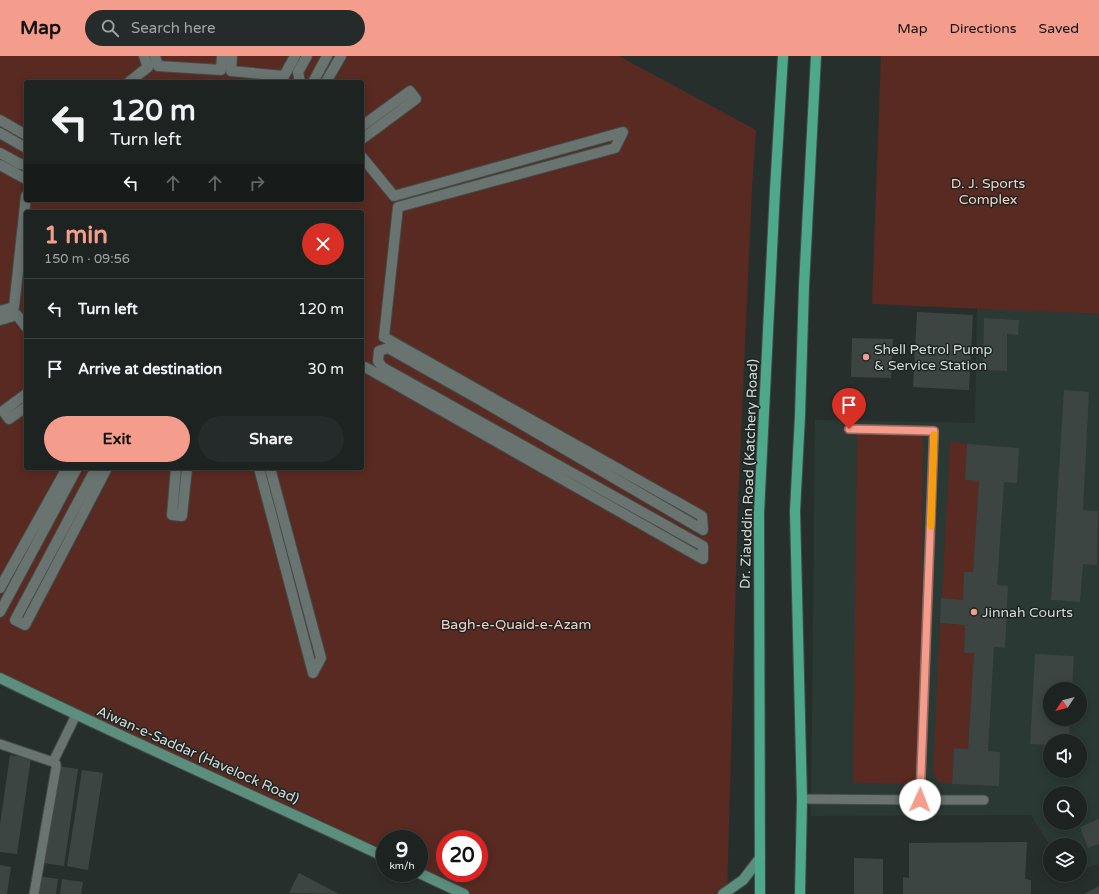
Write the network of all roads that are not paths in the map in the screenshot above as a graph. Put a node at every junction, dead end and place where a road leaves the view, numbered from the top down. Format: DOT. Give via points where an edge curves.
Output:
graph roads {
  1 [pos="144,56"];
  2 [pos="155,56"];
  3 [pos="222,56"];
  4 [pos="232,56"];
  5 [pos="295,56"];
  6 [pos="307,56"];
  7 [pos="327,56"];
  8 [pos="341,56"];
  9 [pos="784,56"];
  10 [pos="816,56"];
  11 [pos="132,80"];
  12 [pos="300,80"];
  13 [pos="314,80"];
  14 [pos="327,80"];
  15 [pos="0,120"];
  16 [pos="364,125"];
  17 [pos="0,133"];
  18 [pos="24,134"];
  19 [pos="364,138"];
  20 [pos="24,147"];
  21 [pos="0,153"];
  22 [pos="364,159"];
  23 [pos="0,165"];
  24 [pos="24,165"];
  25 [pos="24,178"];
  26 [pos="24,214"];
  27 [pos="0,311"];
  28 [pos="0,320"];
  29 [pos="24,324"];
  30 [pos="364,368"];
  31 [pos="24,395"];
  32 [pos="24,408"];
  33 [pos="849,429"];
  34 [pos="66,470"];
  35 [pos="76,470"];
  36 [pos="95,470"];
  37 [pos="106,470"];
  38 [pos="176,470"];
  39 [pos="187,470"];
  40 [pos="260,470"];
  41 [pos="271,470"];
  42 [pos="0,588"];
  43 [pos="0,612"];
  44 [pos="0,678"];
  45 [pos="76,715"];
  46 [pos="0,744"];
  47 [pos="53,762"];
  48 [pos="802,799"];
  49 [pos="920,800"];
  50 [pos="984,800"];
  51 [pos="376,853"];
  52 [pos="760,858"];
  53 [pos="428,877"];
  54 [pos="34,894"];
  55 [pos="464,894"];
  56 [pos="723,894"];
  57 [pos="760,894"];
  58 [pos="800,894"];
  1 -- 11 [label="street" via="148,67"];
  2 -- 3 [label="street" via="158,66 221,70"];
  4 -- 5 [label="street" via="231,71 284,76"];
  6 -- 12 [label="street" via="298,72"];
  7 -- 13 [label="street"];
  8 -- 14 [label="street"];
  9 -- 52 [label="main road, Dr. Ziauddin Road (Katchery Road)" via="759,513"];
  10 -- 48 [label="main road" via="795,511"];
  15 -- 18 [label="street"];
  16 -- 19 [label="street" via="410,91 416,99"];
  17 -- 20 [label="street"];
  21 -- 24 [label="street"];
  22 -- 30 [label="street" via="394,196 623,132 615,148 398,207 384,337 702,516 703,530 388,348 379,351 378,361 382,367 703,546 703,559"];
  23 -- 25 [label="street"];
  26 -- 27 [label="street" via="14,307"];
  28 -- 29 [label="street" via="17,315"];
  31 -- 32 [label="street" via="3,411 9,419"];
  33 -- 49 [label="lane" via="934,431"];
  34 -- 42 [label="street"];
  35 -- 43 [label="street"];
  36 -- 37 [label="street" via="15,620 25,625"];
  38 -- 39 [label="street" via="172,515 182,516"];
  40 -- 41 [label="street" via="313,673 321,658"];
  44 -- 45 [label="main road, Aiwan-e-Saddar (Havelock Road)"];
  45 -- 47 [label="lane"];
  45 -- 51 [label="main road, Aiwan-e-Saddar (Havelock Road)"];
  46 -- 47 [label="lane"];
  47 -- 54 [label="lane" via="56,768"];
  48 -- 49 [label="lane"];
  48 -- 58 [label="main road"];
  49 -- 50 [label="lane"];
  52 -- 56 [label="main road" via="743,880"];
  52 -- 57 [label="main road, Dr. Ziauddin Road (Katchery Road)"];
  53 -- 55 [label="main road"];
}
